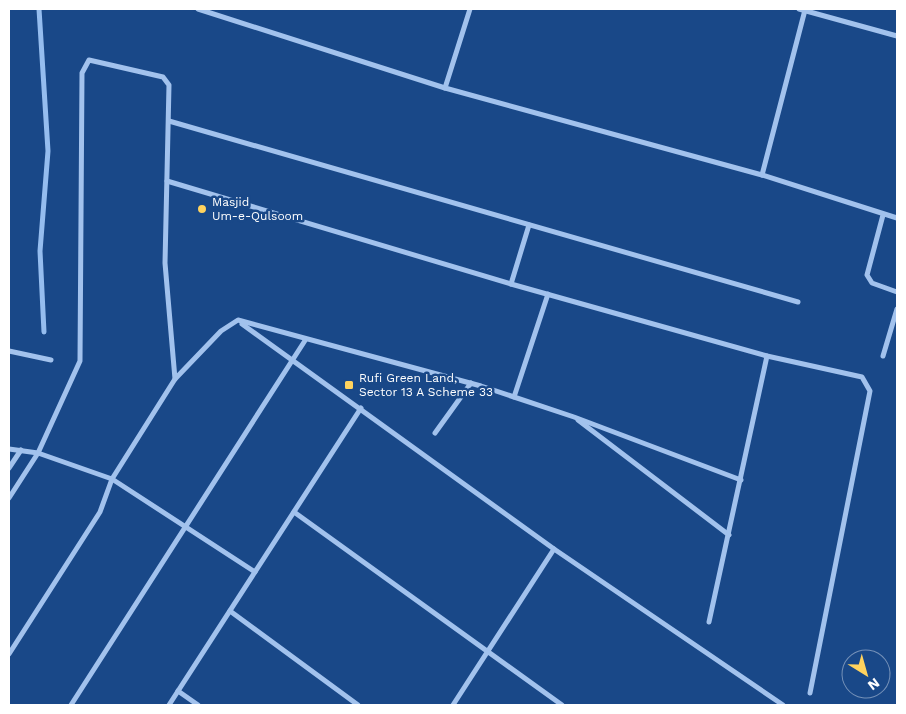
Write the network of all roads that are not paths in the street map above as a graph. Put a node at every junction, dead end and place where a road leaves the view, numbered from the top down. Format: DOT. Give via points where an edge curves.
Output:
graph roads {
  1 [pos="198,9"];
  2 [pos="470,9"];
  3 [pos="802,10"];
  4 [pos="897,36"];
  5 [pos="445,88"];
  6 [pos="169,121"];
  7 [pos="762,175"];
  8 [pos="167,181"];
  9 [pos="883,215"];
  10 [pos="897,218"];
  11 [pos="529,225"];
  12 [pos="511,284"];
  13 [pos="897,292"];
  14 [pos="548,294"];
  15 [pos="798,302"];
  16 [pos="897,309"];
  17 [pos="238,320"];
  18 [pos="306,339"];
  19 [pos="9,351"];
  20 [pos="767,356"];
  21 [pos="883,356"];
  22 [pos="51,360"];
  23 [pos="294,360"];
  24 [pos="175,379"];
  25 [pos="471,383"];
  26 [pos="514,397"];
  27 [pos="361,408"];
  28 [pos="574,417"];
  29 [pos="435,433"];
  30 [pos="9,449"];
  31 [pos="21,450"];
  32 [pos="38,453"];
  33 [pos="9,468"];
  34 [pos="112,480"];
  35 [pos="742,480"];
  36 [pos="9,498"];
  37 [pos="294,512"];
  38 [pos="186,527"];
  39 [pos="729,535"];
  40 [pos="554,549"];
  41 [pos="255,572"];
  42 [pos="230,611"];
  43 [pos="709,622"];
  44 [pos="488,652"];
  45 [pos="9,654"];
  46 [pos="178,691"];
  47 [pos="810,693"];
  48 [pos="776,704"];
  49 [pos="71,705"];
  50 [pos="169,705"];
  51 [pos="198,705"];
  52 [pos="358,705"];
  53 [pos="453,705"];
  54 [pos="562,705"];
  55 [pos="783,705"];
  1 -- 5 [label="street"];
  2 -- 5 [label="street"];
  3 -- 4 [label="street"];
  3 -- 7 [label="street"];
  5 -- 7 [label="street"];
  6 -- 8 [label="street"];
  6 -- 11 [label="street"];
  6 -- 32 [label="street" via="170,85 163,77 89,60 84,66 80,361"];
  7 -- 9 [label="street"];
  8 -- 12 [label="street"];
  8 -- 24 [label="street" via="165,263"];
  9 -- 10 [label="street"];
  9 -- 13 [label="street" via="866,275 872,283"];
  11 -- 12 [label="street"];
  11 -- 15 [label="street"];
  12 -- 14 [label="street"];
  14 -- 20 [label="street"];
  14 -- 26 [label="street"];
  16 -- 21 [label="street"];
  17 -- 18 [label="street"];
  17 -- 23 [label="street"];
  17 -- 24 [label="street" via="221,331"];
  18 -- 23 [label="street"];
  18 -- 25 [label="street"];
  19 -- 22 [label="street"];
  20 -- 35 [label="street"];
  20 -- 47 [label="street" via="862,377 870,391"];
  23 -- 27 [label="street"];
  23 -- 38 [label="street"];
  24 -- 34 [label="street"];
  25 -- 26 [label="street"];
  25 -- 29 [label="street"];
  26 -- 28 [label="street"];
  27 -- 37 [label="street"];
  27 -- 40 [label="street"];
  28 -- 35 [label="street"];
  28 -- 39 [label="street"];
  30 -- 31 [label="street"];
  31 -- 32 [label="street"];
  31 -- 33 [label="street"];
  32 -- 34 [label="street"];
  32 -- 36 [label="street"];
  34 -- 38 [label="street"];
  34 -- 45 [label="street" via="100,512"];
  35 -- 39 [label="street"];
  37 -- 41 [label="street"];
  37 -- 44 [label="street"];
  38 -- 41 [label="street"];
  38 -- 49 [label="street"];
  39 -- 43 [label="street"];
  40 -- 44 [label="street"];
  40 -- 48 [label="street"];
  41 -- 42 [label="street"];
  42 -- 46 [label="street"];
  42 -- 52 [label="street"];
  44 -- 53 [label="street"];
  44 -- 54 [label="street"];
  46 -- 50 [label="street"];
  46 -- 51 [label="street"];
  48 -- 55 [label="street"];
}
